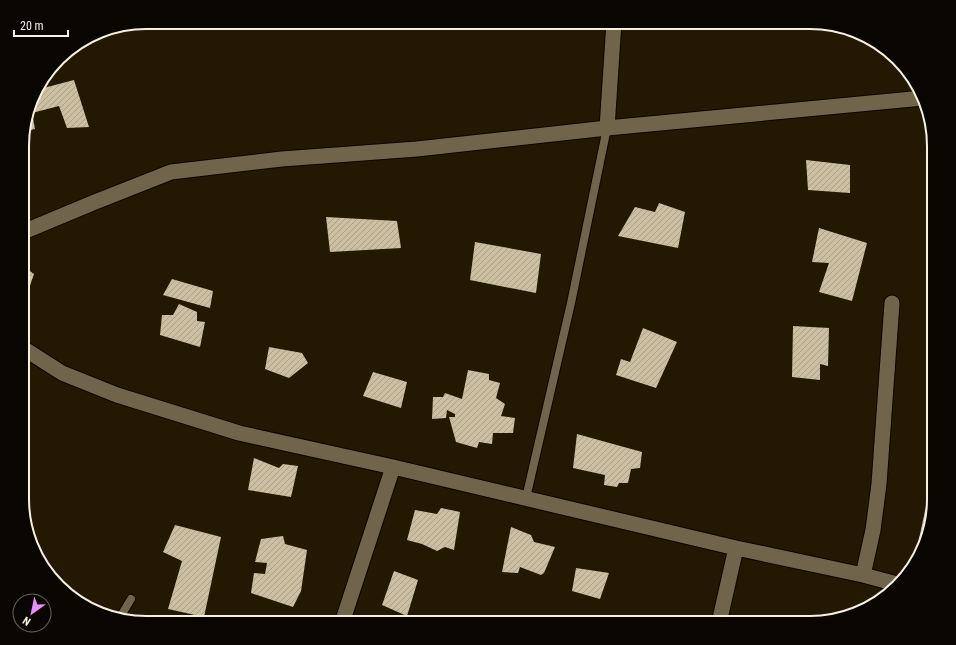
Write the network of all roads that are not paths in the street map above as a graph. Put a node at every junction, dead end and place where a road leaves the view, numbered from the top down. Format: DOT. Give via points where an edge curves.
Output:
graph roads {
  1 [pos="614,29"];
  2 [pos="917,99"];
  3 [pos="607,128"];
  4 [pos="29,230"];
  5 [pos="892,303"];
  6 [pos="29,352"];
  7 [pos="393,467"];
  8 [pos="526,498"];
  9 [pos="736,548"];
  10 [pos="863,575"];
  11 [pos="891,583"];
  12 [pos="131,599"];
  13 [pos="122,613"];
  14 [pos="344,616"];
  15 [pos="721,616"];
  1 -- 3 [label="street"];
  2 -- 3 [label="street"];
  3 -- 4 [label="street" via="172,172"];
  3 -- 8 [label="lane" via="571,303"];
  5 -- 10 [label="street" via="879,484 873,530"];
  6 -- 7 [label="street" via="62,373 116,394 238,433"];
  7 -- 8 [label="street"];
  7 -- 14 [label="street"];
  8 -- 9 [label="street"];
  9 -- 10 [label="street"];
  9 -- 15 [label="street"];
  10 -- 11 [label="street"];
  12 -- 13 [label="lane"];
}
